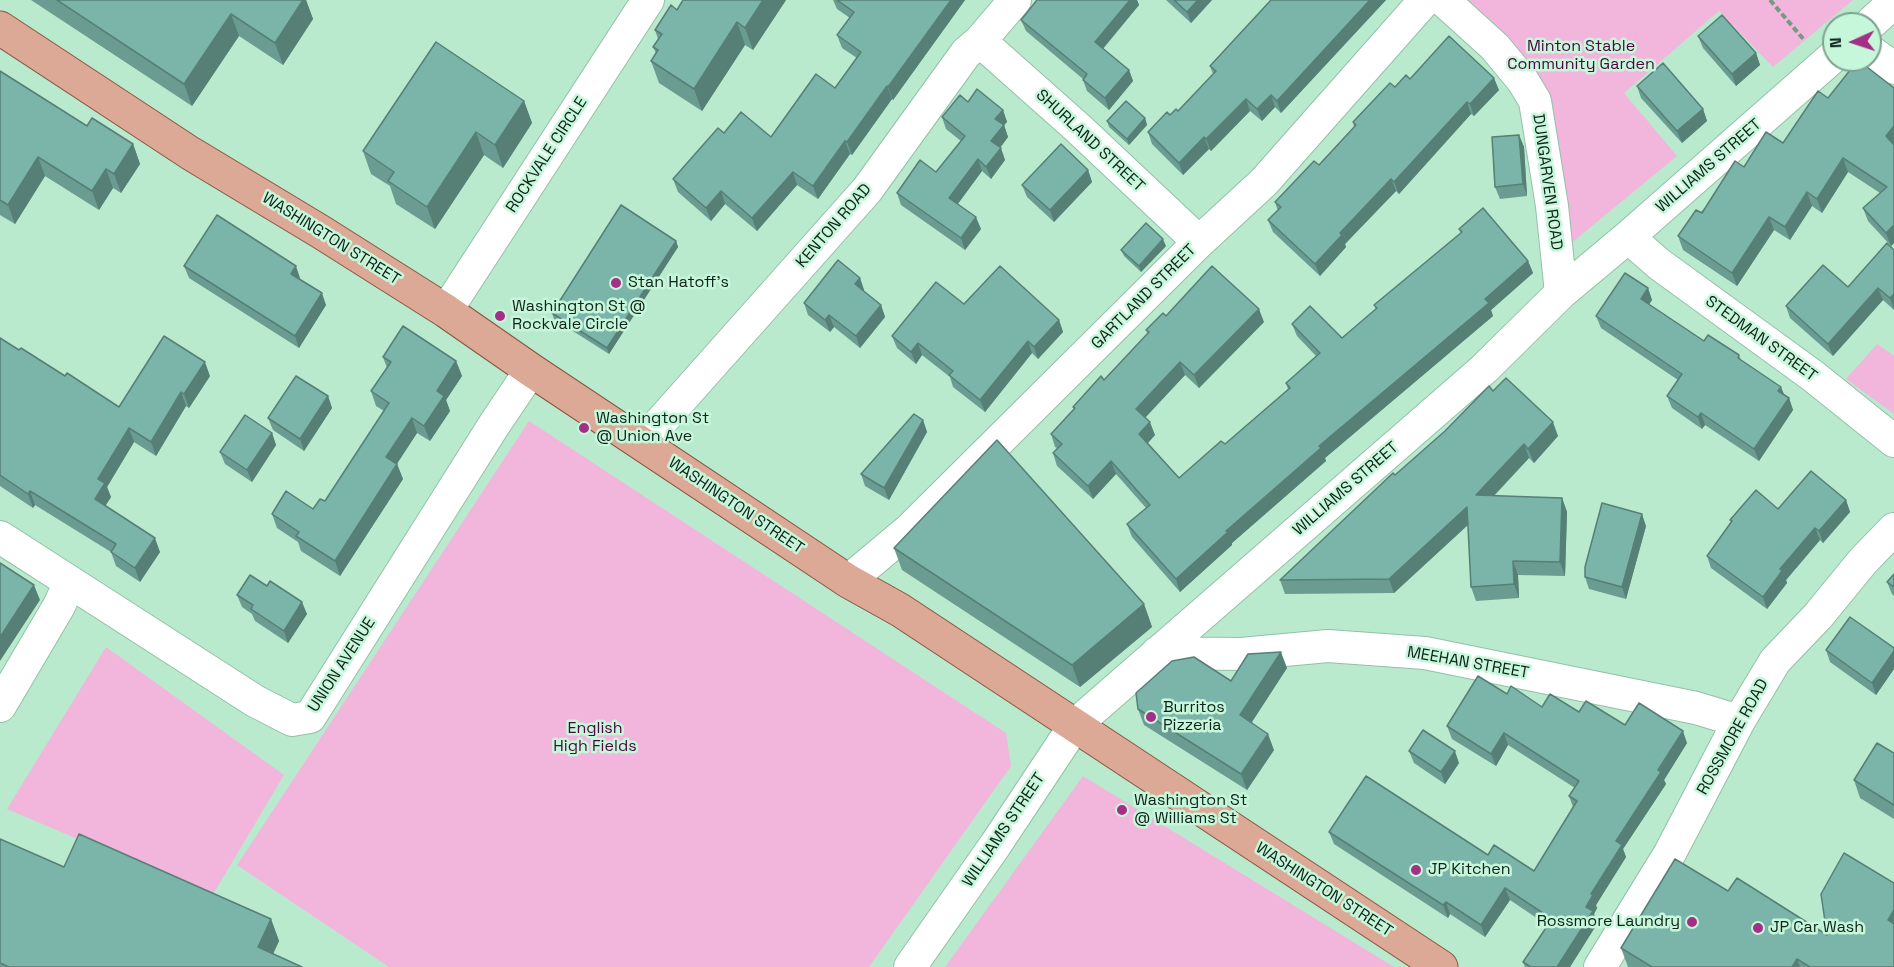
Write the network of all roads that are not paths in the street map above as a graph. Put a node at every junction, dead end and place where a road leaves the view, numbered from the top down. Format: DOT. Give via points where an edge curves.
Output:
graph roads {
  1 [pos="648,0"];
  2 [pos="1015,0"];
  3 [pos="1425,0"];
  4 [pos="1443,0"];
  5 [pos="1894,2"];
  6 [pos="1882,13"];
  7 [pos="0,28"];
  8 [pos="980,41"];
  9 [pos="1822,66"];
  10 [pos="1628,237"];
  11 [pos="1199,242"];
  12 [pos="1562,293"];
  13 [pos="446,310"];
  14 [pos="531,370"];
  15 [pos="1894,441"];
  16 [pos="642,443"];
  17 [pos="1894,529"];
  18 [pos="0,537"];
  19 [pos="848,581"];
  20 [pos="70,582"];
  21 [pos="1157,653"];
  22 [pos="0,706"];
  23 [pos="1738,721"];
  24 [pos="1075,725"];
  25 [pos="910,967"];
  26 [pos="1441,967"];
  27 [pos="1600,967"];
  1 -- 13 [label="street, ROCKVALE CIRCLE"];
  2 -- 8 [label="street, KENTON ROAD"];
  3 -- 11 [label="street, GARTLAND STREET" via="1264,182"];
  4 -- 12 [label="street, DUNGARVEN ROAD" via="1495,46 1535,101"];
  5 -- 6 [label="street"];
  7 -- 13 [label="main road, WASHINGTON STREET" via="190,153"];
  8 -- 11 [label="street, SHURLAND STREET"];
  8 -- 16 [label="street, KENTON ROAD" via="966,53 867,190"];
  9 -- 10 [label="street, WILLIAMS STREET"];
  10 -- 12 [label="street, WILLIAMS STREET"];
  10 -- 15 [label="street, STEDMAN STREET"];
  11 -- 19 [label="street, GARTLAND STREET" via="909,530"];
  12 -- 21 [label="street, WILLIAMS STREET" via="1484,369"];
  13 -- 14 [label="main road, WASHINGTON STREET"];
  14 -- 16 [label="main road, WASHINGTON STREET"];
  14 -- 20 [label="street, UNION AVENUE" via="310,717 292,720 255,701"];
  16 -- 19 [label="main road, WASHINGTON STREET"];
  17 -- 23 [label="street, ROSSMORE ROAD" via="1775,661"];
  18 -- 20 [label="street, UNION AVENUE"];
  19 -- 24 [label="main road, WASHINGTON STREET" via="900,610"];
  20 -- 22 [label="street"];
  21 -- 23 [label="street, MEEHAN STREET" via="1241,654 1328,646 1425,653 1685,706"];
  21 -- 24 [label="street, WILLIAMS STREET"];
  23 -- 27 [label="street, ROSSMORE ROAD" via="1670,853"];
  24 -- 25 [label="street, WILLIAMS STREET"];
  24 -- 26 [label="main road, WASHINGTON STREET"];
}
